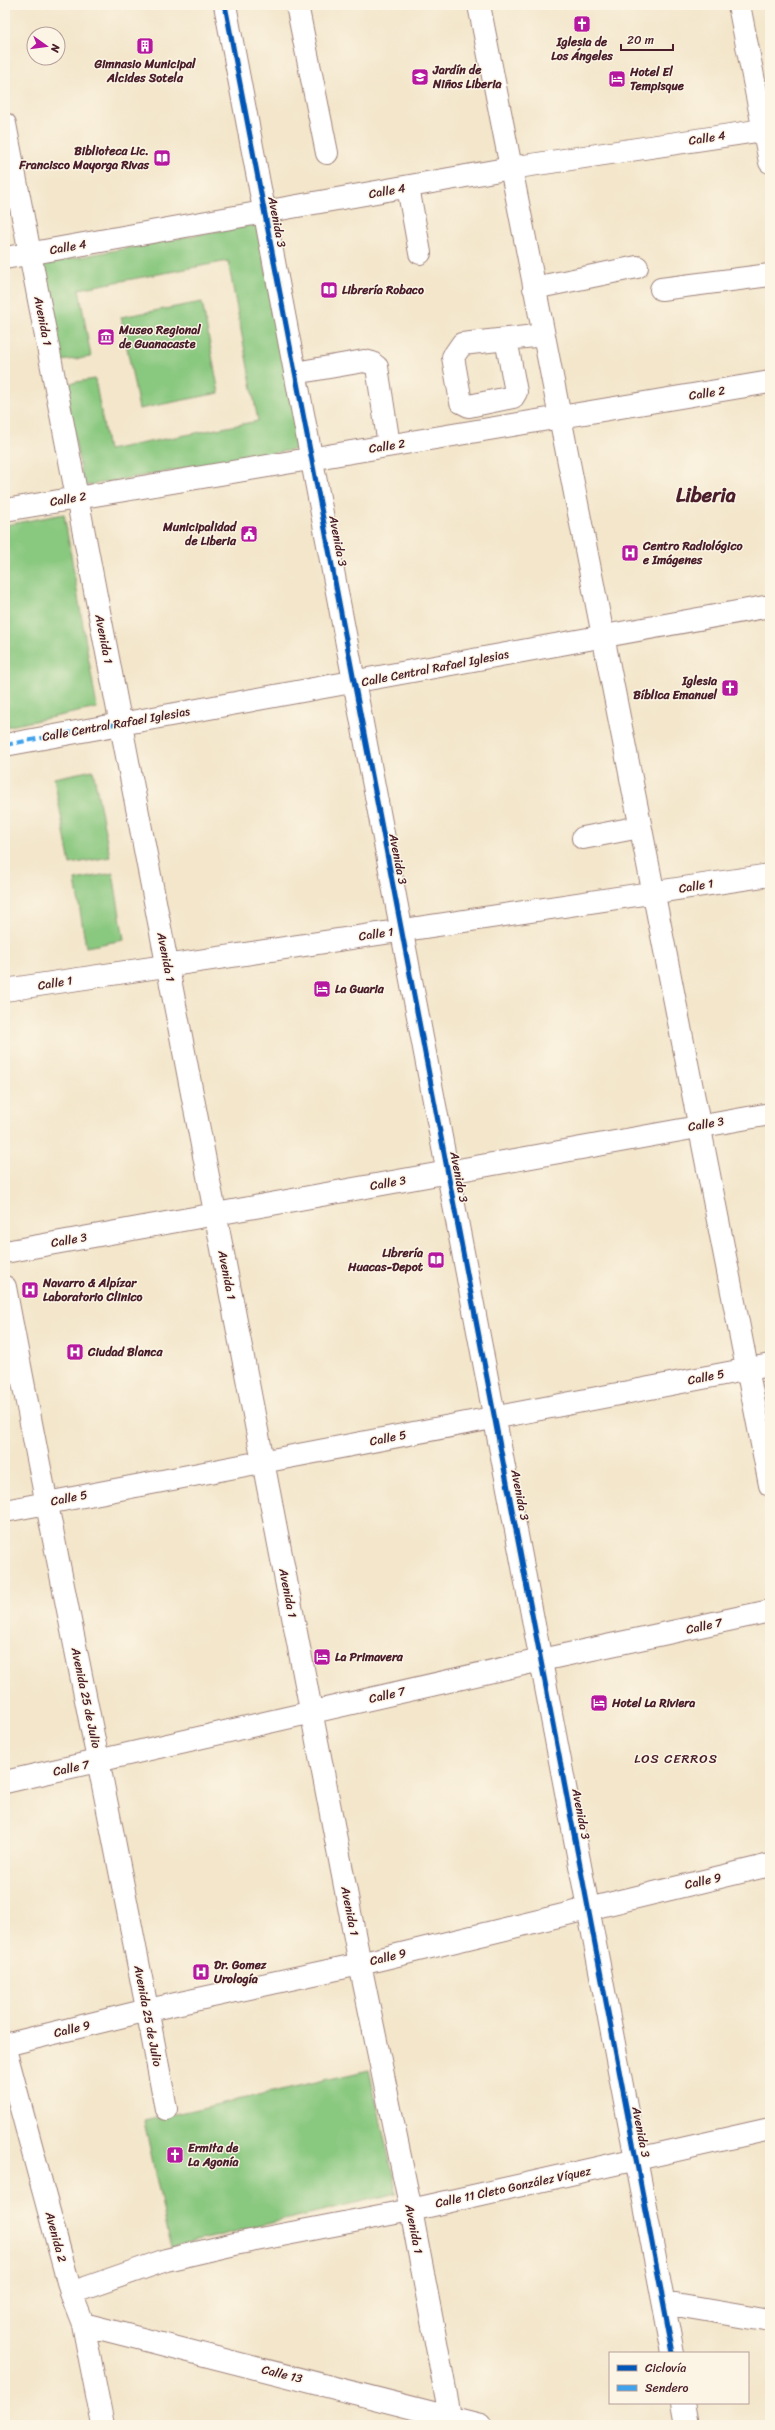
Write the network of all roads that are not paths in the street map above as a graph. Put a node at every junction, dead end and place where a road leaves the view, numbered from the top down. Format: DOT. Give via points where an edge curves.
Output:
graph roads {
  1 [pos="225,5"];
  2 [pos="297,5"];
  3 [pos="479,5"];
  4 [pos="739,5"];
  5 [pos="5,124"];
  6 [pos="767,129"];
  7 [pos="326,153"];
  8 [pos="770,162"];
  9 [pos="511,168"];
  10 [pos="408,187"];
  11 [pos="265,212"];
  12 [pos="420,253"];
  13 [pos="30,254"];
  14 [pos="5,258"];
  15 [pos="638,267"];
  16 [pos="770,275"];
  17 [pos="534,288"];
  18 [pos="660,289"];
  19 [pos="544,335"];
  20 [pos="506,339"];
  21 [pos="295,372"];
  22 [pos="770,382"];
  23 [pos="560,417"];
  24 [pos="389,446"];
  25 [pos="312,458"];
  26 [pos="77,497"];
  27 [pos="5,510"];
  28 [pos="770,606"];
  29 [pos="603,636"];
  30 [pos="354,683"];
  31 [pos="120,723"];
  32 [pos="5,745"];
  33 [pos="640,827"];
  34 [pos="583,838"];
  35 [pos="770,874"];
  36 [pos="653,892"];
  37 [pos="402,931"];
  38 [pos="167,965"];
  39 [pos="5,990"];
  40 [pos="770,1114"];
  41 [pos="699,1125"];
  42 [pos="448,1172"];
  43 [pos="215,1214"];
  44 [pos="5,1252"];
  45 [pos="5,1287"];
  46 [pos="770,1365"];
  47 [pos="747,1369"];
  48 [pos="495,1418"];
  49 [pos="263,1462"];
  50 [pos="770,1486"];
  51 [pos="45,1503"];
  52 [pos="5,1511"];
  53 [pos="770,1611"];
  54 [pos="541,1660"];
  55 [pos="311,1712"];
  56 [pos="99,1762"];
  57 [pos="5,1782"];
  58 [pos="770,1865"];
  59 [pos="588,1909"];
  60 [pos="360,1964"];
  61 [pos="148,2010"];
  62 [pos="5,2045"];
  63 [pos="5,2049"];
  64 [pos="166,2108"];
  65 [pos="770,2129"];
  66 [pos="636,2160"];
  67 [pos="411,2210"];
  68 [pos="71,2293"];
  69 [pos="664,2303"];
  70 [pos="770,2321"];
  71 [pos="83,2324"];
  72 [pos="673,2352"];
  73 [pos="683,2404"];
  74 [pos="448,2421"];
  75 [pos="103,2425"];
  76 [pos="480,2425"];
  77 [pos="687,2425"];
  1 -- 11 [label="street, Avenida 3"];
  2 -- 7 [label="street"];
  3 -- 9 [label="street"];
  4 -- 6 [label="street"];
  5 -- 13 [label="street, Avenida 1"];
  6 -- 8 [label="street"];
  6 -- 9 [label="street, Calle 4"];
  9 -- 10 [label="street, Calle 4"];
  9 -- 17 [label="street"];
  10 -- 11 [label="street, Calle 4"];
  10 -- 12 [label="street"];
  11 -- 13 [label="street, Calle 4"];
  11 -- 21 [label="street, Avenida 3"];
  13 -- 14 [label="street, Calle 4"];
  13 -- 26 [label="street, Avenida 1"];
  15 -- 17 [label="street"];
  16 -- 18 [label="street"];
  17 -- 19 [label="street"];
  19 -- 20 [label="street"];
  19 -- 23 [label="street"];
  21 -- 24 [label="street" via="364,361 372,363 376,367"];
  21 -- 25 [label="street, Avenida 3"];
  22 -- 23 [label="street, Calle 2"];
  23 -- 24 [label="street, Calle 2"];
  23 -- 29 [label="street"];
  24 -- 25 [label="street, Calle 2"];
  25 -- 26 [label="street, Calle 2"];
  25 -- 30 [label="street, Avenida 3"];
  26 -- 27 [label="street, Calle 2"];
  26 -- 31 [label="street, Avenida 1"];
  28 -- 29 [label="street, Calle Central Rafael Iglesias"];
  29 -- 30 [label="street, Calle Central Rafael Iglesias"];
  29 -- 33 [label="street"];
  30 -- 31 [label="street, Calle Central Rafael Iglesias"];
  30 -- 37 [label="street, Avenida 3"];
  31 -- 32 [label="street, Calle Central Rafael Iglesias"];
  31 -- 38 [label="street, Avenida 1"];
  33 -- 34 [label="street"];
  33 -- 36 [label="street"];
  35 -- 36 [label="street, Calle 1"];
  36 -- 37 [label="street, Calle 1"];
  36 -- 41 [label="street"];
  37 -- 38 [label="street, Calle 1"];
  37 -- 42 [label="street, Avenida 3"];
  38 -- 39 [label="street, Calle 1"];
  38 -- 43 [label="street, Avenida 1"];
  40 -- 41 [label="street, Calle 3"];
  41 -- 42 [label="street, Calle 3"];
  41 -- 47 [label="street"];
  42 -- 43 [label="street, Calle 3"];
  42 -- 48 [label="street, Avenida 3"];
  43 -- 44 [label="street, Calle 3"];
  43 -- 49 [label="street, Avenida 1"];
  45 -- 51 [label="street, Avenida 25 de Julio"];
  46 -- 47 [label="street, Calle 5"];
  47 -- 48 [label="street, Calle 5"];
  47 -- 50 [label="street"];
  48 -- 49 [label="street, Calle 5"];
  48 -- 54 [label="street, Avenida 3"];
  49 -- 51 [label="street, Calle 5"];
  49 -- 55 [label="street, Avenida 1"];
  51 -- 52 [label="street, Calle 5"];
  51 -- 56 [label="street, Avenida 25 de Julio"];
  53 -- 54 [label="street, Calle 7"];
  54 -- 55 [label="street, Calle 7"];
  54 -- 59 [label="street, Avenida 3"];
  55 -- 56 [label="street, Calle 7"];
  55 -- 60 [label="street, Avenida 1"];
  56 -- 57 [label="street, Calle 7"];
  56 -- 61 [label="street, Avenida 25 de Julio"];
  58 -- 59 [label="street, Calle 9"];
  59 -- 60 [label="street, Calle 9"];
  59 -- 66 [label="street, Avenida 3"];
  60 -- 61 [label="street, Calle 9"];
  60 -- 67 [label="street, Avenida 1"];
  61 -- 62 [label="street, Calle 9"];
  61 -- 64 [label="street, Avenida 25 de Julio"];
  63 -- 68 [label="street, Avenida 2"];
  65 -- 66 [label="street, Calle 11 Cleto González Víquez"];
  66 -- 67 [label="street, Calle 11 Cleto González Víquez"];
  66 -- 69 [label="street, Avenida 3"];
  67 -- 68 [label="street, Calle 11 Cleto González Víquez" via="166,2260"];
  67 -- 74 [label="street, Avenida 1"];
  68 -- 71 [label="street, Avenida 2"];
  69 -- 70 [label="street"];
  69 -- 72 [label="street, Avenida 3"];
  71 -- 74 [label="street, Calle 13"];
  71 -- 75 [label="street, Avenida 2"];
  73 -- 77 [label="street"];
  74 -- 76 [label="street, Calle 13"];
}
